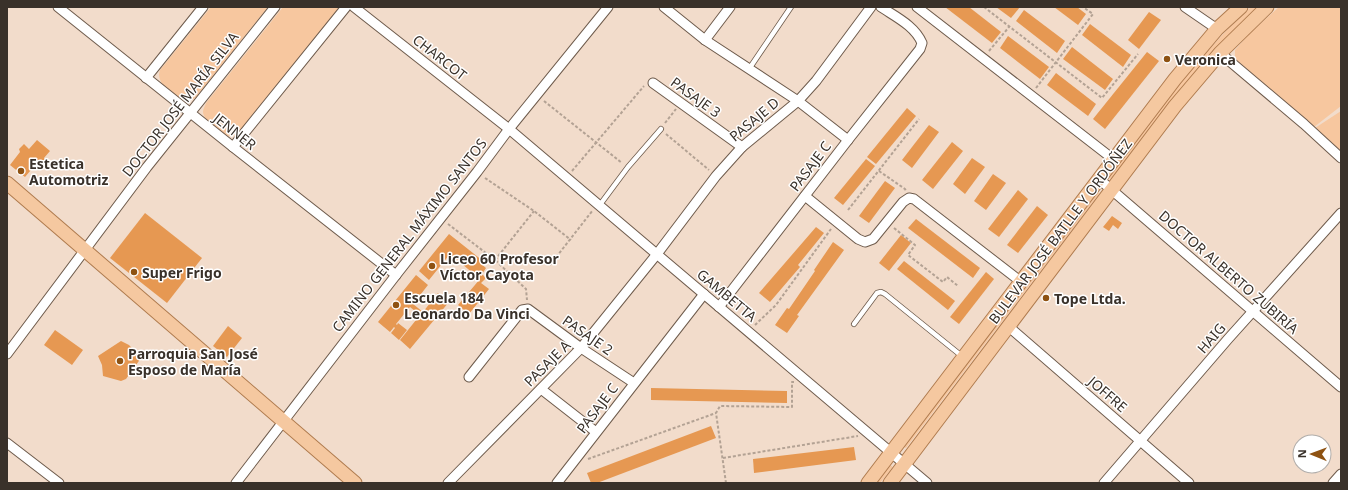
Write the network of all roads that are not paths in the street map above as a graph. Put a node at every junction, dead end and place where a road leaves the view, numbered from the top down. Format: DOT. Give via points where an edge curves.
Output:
graph roads {
  1 [pos="58,7"];
  2 [pos="203,7"];
  3 [pos="275,7"];
  4 [pos="346,7"];
  5 [pos="354,7"];
  6 [pos="608,7"];
  7 [pos="664,7"];
  8 [pos="730,7"];
  9 [pos="791,7"];
  10 [pos="871,7"];
  11 [pos="881,7"];
  12 [pos="917,7"];
  13 [pos="1185,7"];
  14 [pos="1241,7"];
  15 [pos="1267,7"];
  16 [pos="1217,29"];
  17 [pos="705,40"];
  18 [pos="1220,54"];
  19 [pos="749,69"];
  20 [pos="146,78"];
  21 [pos="653,83"];
  22 [pos="798,101"];
  23 [pos="190,113"];
  24 [pos="509,129"];
  25 [pos="661,129"];
  26 [pos="848,140"];
  27 [pos="233,147"];
  28 [pos="742,147"];
  29 [pos="1341,158"];
  30 [pos="1113,159"];
  31 [pos="1099,179"];
  32 [pos="7,183"];
  33 [pos="1112,190"];
  34 [pos="805,196"];
  35 [pos="598,205"];
  36 [pos="1341,213"];
  37 [pos="85,250"];
  38 [pos="657,254"];
  39 [pos="396,275"];
  40 [pos="1020,281"];
  41 [pos="704,294"];
  42 [pos="719,307"];
  43 [pos="1253,311"];
  44 [pos="854,324"];
  45 [pos="1008,326"];
  46 [pos="581,348"];
  47 [pos="7,354"];
  48 [pos="963,356"];
  49 [pos="469,377"];
  50 [pos="634,383"];
  51 [pos="1341,387"];
  52 [pos="541,388"];
  53 [pos="282,421"];
  54 [pos="596,432"];
  55 [pos="1141,441"];
  56 [pos="7,443"];
  57 [pos="891,452"];
  58 [pos="904,464"];
  59 [pos="1341,474"];
  60 [pos="59,483"];
  61 [pos="236,483"];
  62 [pos="355,483"];
  63 [pos="448,483"];
  64 [pos="557,483"];
  65 [pos="868,483"];
  66 [pos="890,483"];
  67 [pos="927,483"];
  68 [pos="1104,483"];
  69 [pos="1189,483"];
  70 [pos="1333,483"];
  1 -- 20 [label="street, JENNER"];
  2 -- 20 [label="street"];
  3 -- 23 [label="street, DOCTOR JOSÉ MARÍA SILVA"];
  4 -- 27 [label="street"];
  5 -- 24 [label="street, CHARCOT"];
  6 -- 24 [label="street, CAMINO GENERAL MÁXIMO SANTOS"];
  7 -- 17 [label="street"];
  8 -- 17 [label="street"];
  9 -- 19 [label="lane"];
  10 -- 22 [label="street, PASAJE D"];
  11 -- 26 [label="street, PASAJE C" via="914,30 922,43 920,49"];
  12 -- 30 [label="street"];
  13 -- 16 [label="street"];
  14 -- 16 [label="main road, BULEVAR JOSÉ BATLLE Y ORDÓÑEZ"];
  15 -- 18 [label="main road, BULEVAR JOSÉ BATLLE Y ORDÓÑEZ"];
  16 -- 30 [label="main road, BULEVAR JOSÉ BATLLE Y ORDÓÑEZ" via="1175,78"];
  17 -- 19 [label="street"];
  18 -- 29 [label="street"];
  18 -- 33 [label="main road, BULEVAR JOSÉ BATLLE Y ORDÓÑEZ" via="1174,106"];
  19 -- 22 [label="street"];
  20 -- 23 [label="street, JENNER"];
  21 -- 28 [label="street, PASAJE 3"];
  22 -- 26 [label="street"];
  22 -- 28 [label="street, PASAJE D"];
  23 -- 27 [label="street, JENNER"];
  23 -- 37 [label="street, DOCTOR JOSÉ MARÍA SILVA"];
  24 -- 35 [label="street, GAMBETTA"];
  24 -- 39 [label="street, CAMINO GENERAL MÁXIMO SANTOS"];
  25 -- 35 [label="lane"];
  26 -- 34 [label="street, PASAJE C"];
  27 -- 39 [label="street, JENNER"];
  28 -- 38 [label="street, PASAJE D" via="716,176"];
  30 -- 31 [label="main road, BULEVAR JOSÉ BATLLE Y ORDÓÑEZ"];
  31 -- 33 [label="street, DOCTOR ALBERTO ZUBIRÍA"];
  31 -- 40 [label="main road, BULEVAR JOSÉ BATLLE Y ORDÓÑEZ"];
  32 -- 37 [label="main road"];
  33 -- 43 [label="street, DOCTOR ALBERTO ZUBIRÍA"];
  33 -- 45 [label="main road, BULEVAR JOSÉ BATLLE Y ORDÓÑEZ"];
  34 -- 40 [label="street" via="865,242 873,239 903,202 909,198 914,199"];
  34 -- 42 [label="street, PASAJE C"];
  35 -- 38 [label="street, GAMBETTA"];
  36 -- 43 [label="street, HAIG"];
  37 -- 47 [label="street, DOCTOR JOSÉ MARÍA SILVA"];
  37 -- 53 [label="main road"];
  38 -- 41 [label="street, GAMBETTA"];
  38 -- 46 [label="street, PASAJE A"];
  39 -- 53 [label="street, CAMINO GENERAL MÁXIMO SANTOS"];
  40 -- 48 [label="main road, BULEVAR JOSÉ BATLLE Y ORDÓÑEZ"];
  41 -- 42 [label="street, GAMBETTA"];
  41 -- 50 [label="street, PASAJE C"];
  42 -- 57 [label="street, GAMBETTA"];
  43 -- 51 [label="street, DOCTOR ALBERTO ZUBIRÍA"];
  43 -- 55 [label="street, HAIG"];
  44 -- 48 [label="lane" via="877,293 881,292"];
  45 -- 55 [label="street, JOFFRE"];
  45 -- 58 [label="main road, BULEVAR JOSÉ BATLLE Y ORDÓÑEZ"];
  46 -- 49 [label="street, PASAJE 2" via="528,309 522,310"];
  46 -- 50 [label="street, PASAJE 2"];
  46 -- 52 [label="street, PASAJE A"];
  48 -- 57 [label="main road, BULEVAR JOSÉ BATLLE Y ORDÓÑEZ"];
  50 -- 54 [label="street, PASAJE C"];
  52 -- 54 [label="street"];
  52 -- 63 [label="street, PASAJE A"];
  53 -- 61 [label="street, CAMINO GENERAL MÁXIMO SANTOS"];
  53 -- 62 [label="main road"];
  54 -- 64 [label="street, PASAJE C"];
  55 -- 68 [label="street, HAIG"];
  55 -- 69 [label="street, JOFFRE"];
  56 -- 60 [label="street"];
  57 -- 58 [label="street, GAMBETTA"];
  57 -- 65 [label="main road, BULEVAR JOSÉ BATLLE Y ORDÓÑEZ"];
  58 -- 66 [label="main road, BULEVAR JOSÉ BATLLE Y ORDÓÑEZ"];
  58 -- 67 [label="street, GAMBETTA"];
  59 -- 70 [label="street"];
}
